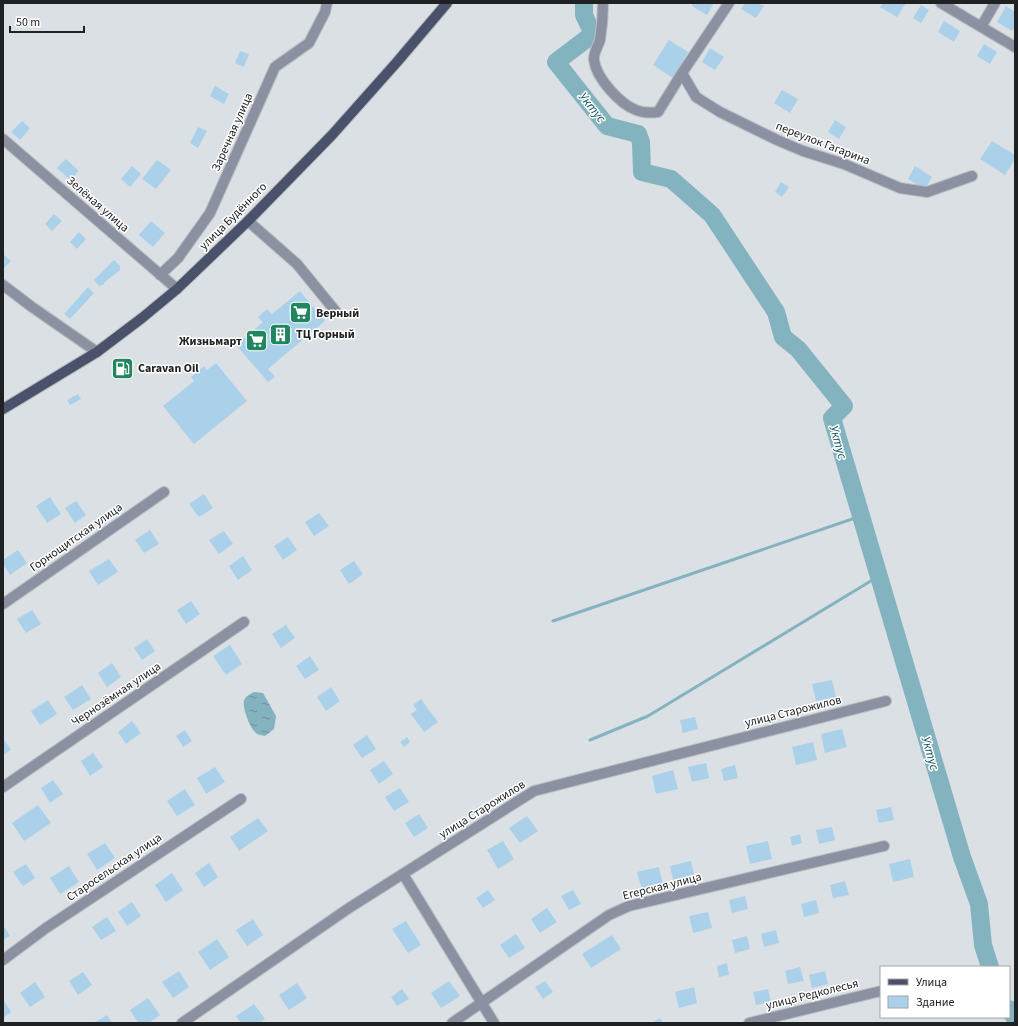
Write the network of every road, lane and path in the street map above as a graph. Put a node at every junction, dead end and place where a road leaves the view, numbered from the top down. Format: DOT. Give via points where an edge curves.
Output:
graph roads {
  1 [pos="327,3"];
  2 [pos="447,3"];
  3 [pos="603,3"];
  4 [pos="729,3"];
  5 [pos="941,3"];
  6 [pos="995,3"];
  7 [pos="981,27"];
  8 [pos="1015,47"];
  9 [pos="682,72"];
  10 [pos="3,139"];
  11 [pos="972,176"];
  12 [pos="248,221"];
  13 [pos="160,274"];
  14 [pos="3,285"];
  15 [pos="177,289"];
  16 [pos="337,313"];
  17 [pos="97,352"];
  18 [pos="3,409"];
  19 [pos="164,492"];
  20 [pos="3,604"];
  21 [pos="244,622"];
  22 [pos="886,701"];
  23 [pos="3,786"];
  24 [pos="240,799"];
  25 [pos="884,846"];
  26 [pos="403,874"];
  27 [pos="3,960"];
  28 [pos="880,991"];
  29 [pos="481,1003"];
  30 [pos="182,1023"];
  31 [pos="452,1023"];
  32 [pos="494,1023"];
  33 [pos="749,1023"];
  1 -- 13 [label="street, Заречная улица" via="309,43 275,68 210,213 178,258"];
  2 -- 12 [label="main road, улица Будённого" via="332,134"];
  3 -- 9 [label="street" via="600,40 593,59 598,74 617,96 636,110 658,112"];
  4 -- 9 [label="street"];
  5 -- 7 [label="street"];
  6 -- 7 [label="street"];
  7 -- 8 [label="street"];
  9 -- 11 [label="street, переулок Гагарина" via="696,97 720,112 803,151 844,164 900,188 927,192"];
  10 -- 13 [label="street, Зелёная улица"];
  12 -- 15 [label="main road, улица Будённого"];
  12 -- 16 [label="street" via="297,264"];
  13 -- 15 [label="street, Зелёная улица"];
  14 -- 17 [label="street"];
  15 -- 17 [label="main road, улица Будённого"];
  17 -- 18 [label="main road, улица Будённого"];
  19 -- 20 [label="street, Горнощитская улица"];
  21 -- 23 [label="street, Чернозёмная улица"];
  22 -- 26 [label="street, улица Старожилов" via="534,791"];
  24 -- 27 [label="street, Старосельская улица" via="46,928"];
  25 -- 29 [label="street, Егерская улица" via="629,906 609,915"];
  26 -- 29 [label="street"];
  26 -- 30 [label="street, улица Старожилов"];
  28 -- 33 [label="street, улица Редколесья"];
  29 -- 31 [label="street, Егерская улица"];
  29 -- 32 [label="street"];
}
